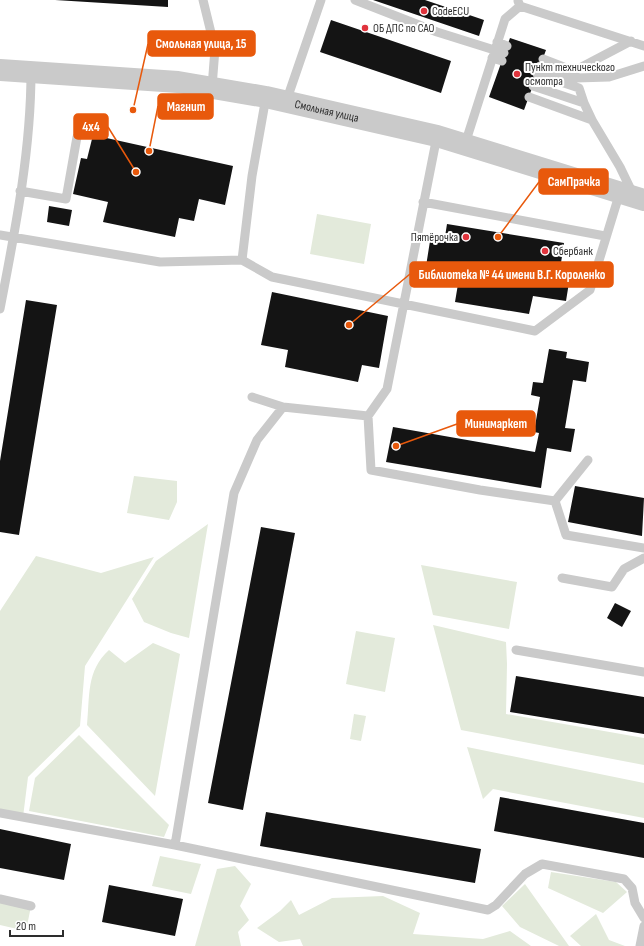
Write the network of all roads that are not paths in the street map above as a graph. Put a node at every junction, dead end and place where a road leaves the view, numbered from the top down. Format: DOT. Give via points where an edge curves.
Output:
graph roads {
  1 [pos="203,0"];
  2 [pos="321,0"];
  3 [pos="356,0"];
  4 [pos="519,3"];
  5 [pos="631,41"];
  6 [pos="644,46"];
  7 [pos="494,50"];
  8 [pos="540,66"];
  9 [pos="644,66"];
  10 [pos="0,70"];
  11 [pos="488,70"];
  12 [pos="31,72"];
  13 [pos="497,74"];
  14 [pos="484,82"];
  15 [pos="493,85"];
  16 [pos="533,86"];
  17 [pos="212,87"];
  18 [pos="266,97"];
  19 [pos="528,97"];
  20 [pos="286,102"];
  21 [pos="584,103"];
  22 [pos="592,120"];
  23 [pos="437,136"];
  24 [pos="77,137"];
  25 [pos="465,144"];
  26 [pos="20,191"];
  27 [pos="633,196"];
  28 [pos="423,202"];
  29 [pos="0,235"];
  30 [pos="605,236"];
  31 [pos="14,237"];
  32 [pos="242,260"];
  33 [pos="403,305"];
  34 [pos="0,309"];
  35 [pos="252,397"];
  36 [pos="283,407"];
  37 [pos="368,416"];
  38 [pos="588,460"];
  39 [pos="555,501"];
  40 [pos="644,548"];
  41 [pos="644,558"];
  42 [pos="562,578"];
  43 [pos="516,650"];
  44 [pos="644,672"];
  45 [pos="0,813"];
  46 [pos="175,845"];
  47 [pos="0,900"];
  48 [pos="31,906"];
  49 [pos="644,918"];
  50 [pos="644,926"];
  51 [pos="640,946"];
  1 -- 17 [label="lane" via="215,49"];
  2 -- 20 [label="lane"];
  3 -- 7 [label="lane" via="437,32"];
  4 -- 5 [label="lane"];
  4 -- 7 [label="lane" via="505,19"];
  5 -- 6 [label="lane"];
  5 -- 8 [label="lane" via="574,71"];
  7 -- 7 [label="lane" via="504,53"];
  7 -- 11 [label="lane"];
  8 -- 9 [label="lane" via="576,78 609,77"];
  8 -- 21 [label="lane" via="579,88"];
  10 -- 12 [label="street, Смольная улица"];
  11 -- 13 [label="lane"];
  11 -- 14 [label="lane"];
  12 -- 17 [label="street, Смольная улица" via="178,82"];
  12 -- 26 [label="lane" via="30,113"];
  14 -- 15 [label="lane"];
  14 -- 25 [label="lane"];
  16 -- 21 [label="lane"];
  17 -- 18 [label="street, Смольная улица"];
  18 -- 20 [label="street, Смольная улица"];
  18 -- 32 [label="lane" via="252,176"];
  19 -- 22 [label="lane"];
  20 -- 23 [label="street, Смольная улица"];
  21 -- 22 [label="lane"];
  22 -- 27 [label="lane" via="620,167"];
  23 -- 25 [label="street, Смольная улица"];
  23 -- 28 [label="lane"];
  24 -- 26 [label="lane" via="66,199"];
  25 -- 27 [label="street, Смольная улица"];
  26 -- 31 [label="lane"];
  27 -- 30 [label="lane"];
  28 -- 30 [label="lane"];
  28 -- 33 [label="lane"];
  29 -- 31 [label="lane"];
  30 -- 33 [label="lane" via="590,290 535,331"];
  31 -- 32 [label="lane" via="160,262"];
  31 -- 34 [label="lane"];
  32 -- 33 [label="lane" via="272,277"];
  33 -- 37 [label="lane" via="387,389"];
  35 -- 36 [label="lane"];
  36 -- 37 [label="lane"];
  36 -- 46 [label="lane" via="256,440 234,493"];
  37 -- 39 [label="lane" via="371,470"];
  38 -- 39 [label="lane"];
  39 -- 40 [label="lane" via="566,535"];
  41 -- 42 [label="lane" via="624,569 612,587"];
  43 -- 44 [label="lane"];
  45 -- 46 [label="lane"];
  46 -- 49 [label="lane" via="488,910 525,874 542,864 624,879 632,888 635,903"];
  47 -- 48 [label="lane"];
  50 -- 51 [label="lane"];
}
